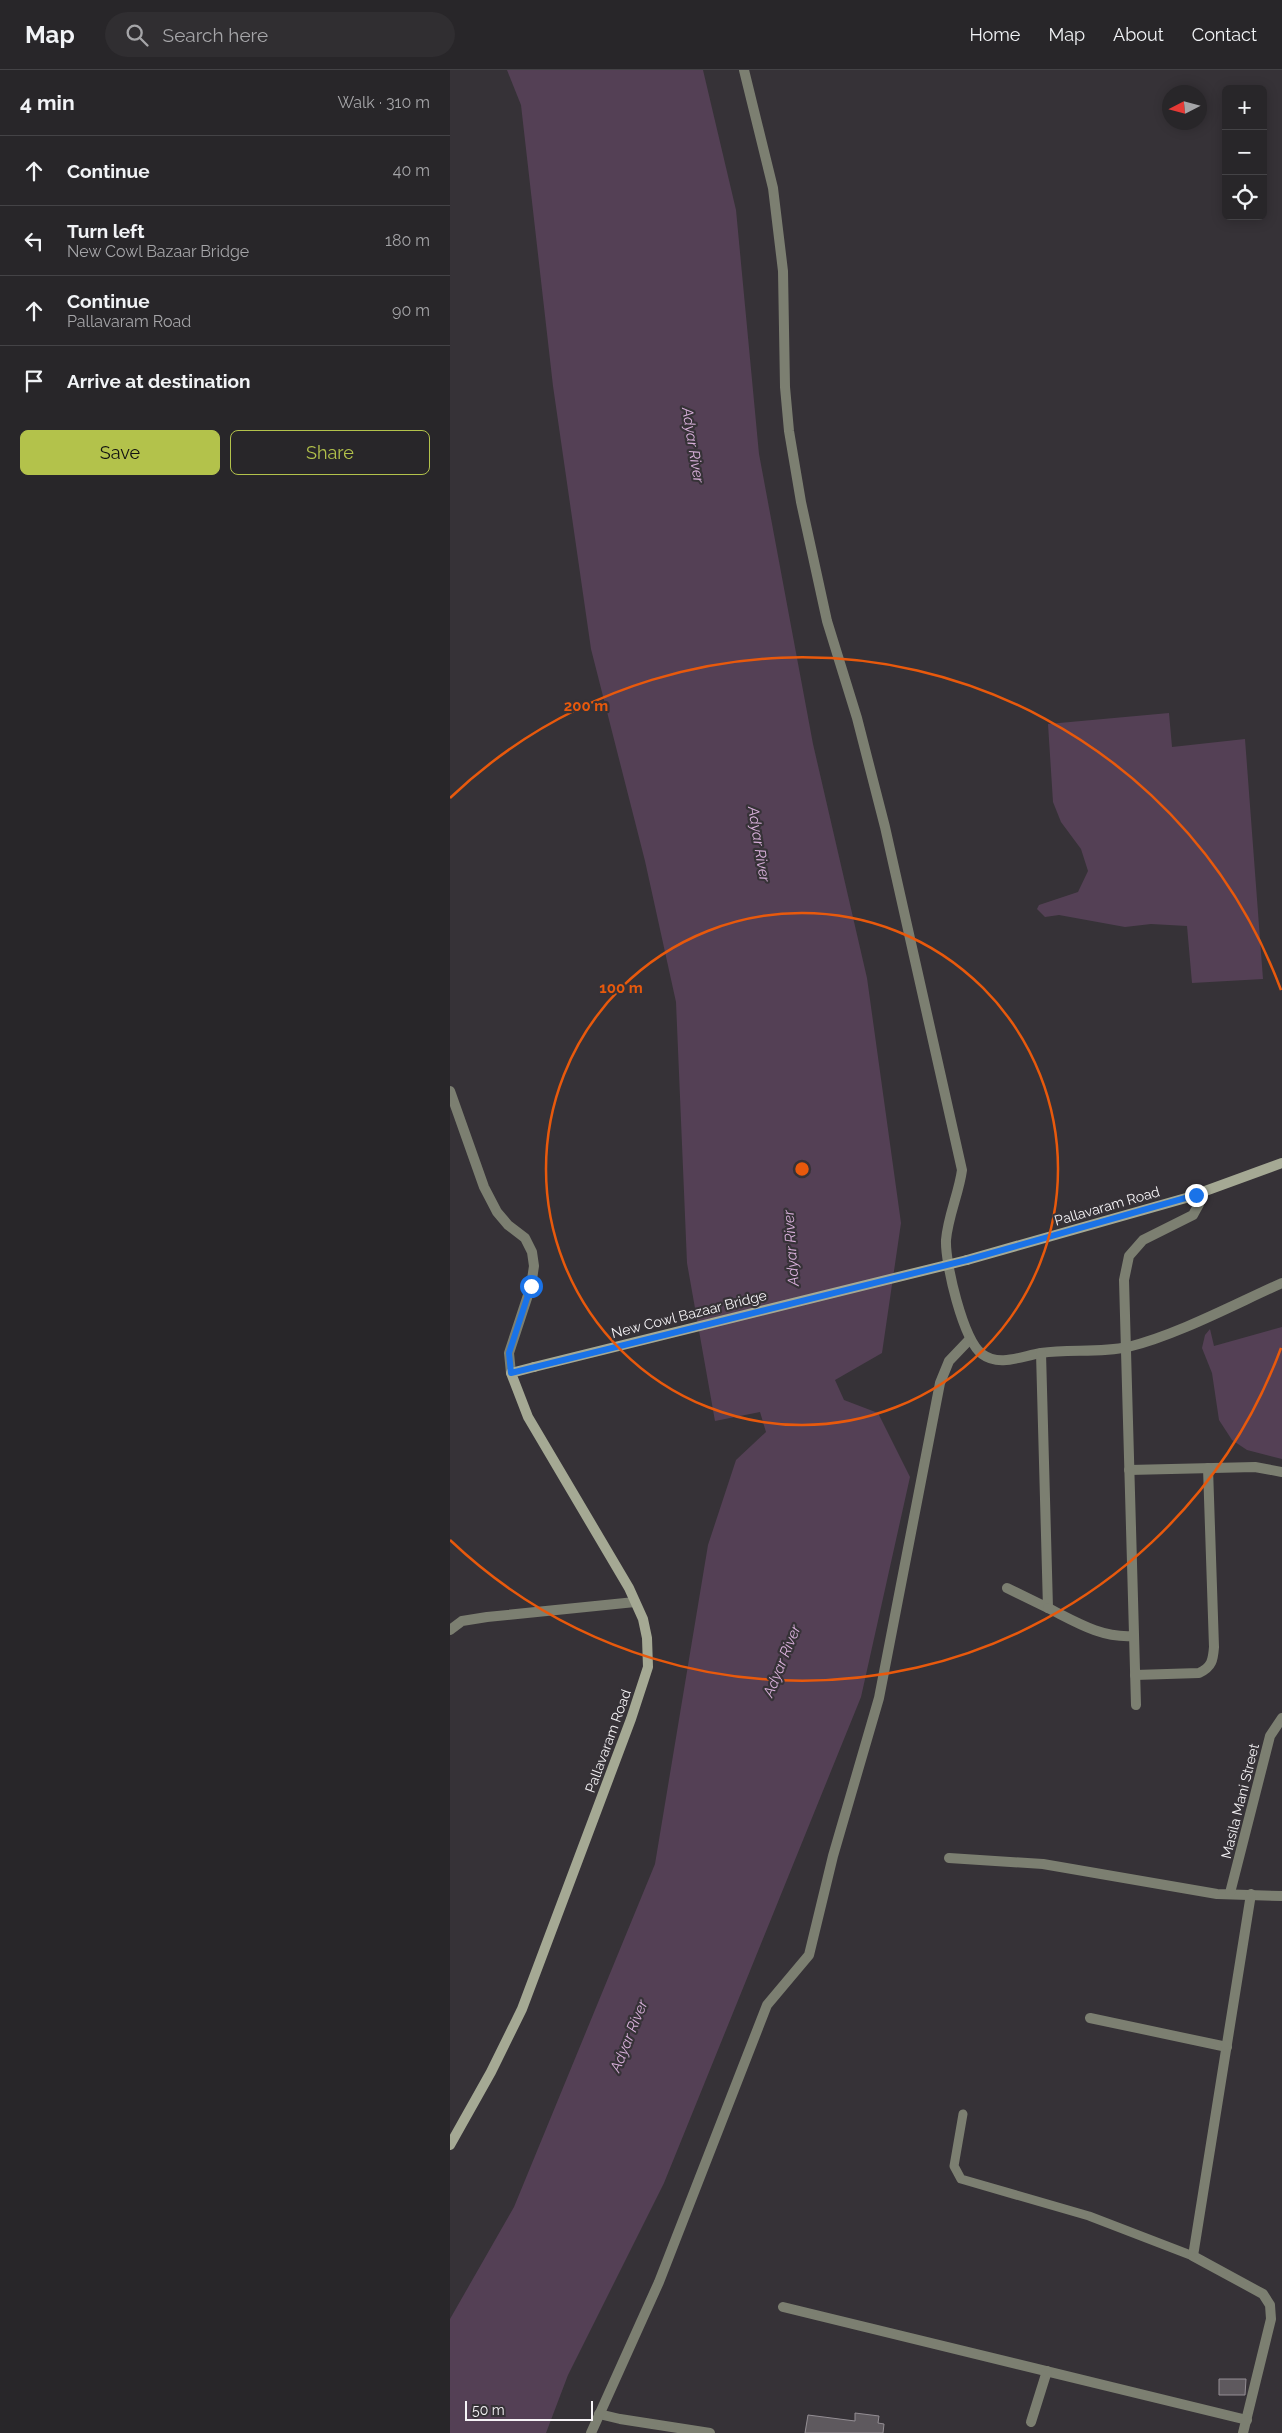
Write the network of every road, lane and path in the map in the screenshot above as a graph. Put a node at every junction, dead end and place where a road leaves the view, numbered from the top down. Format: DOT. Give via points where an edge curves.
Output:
graph roads {
  1 [pos="744,70"];
  2 [pos="450,1091"];
  3 [pos="1282,1163"];
  4 [pos="1196,1195"];
  5 [pos="967,1260"];
  6 [pos="1282,1283"];
  7 [pos="970,1339"];
  8 [pos="1126,1347"];
  9 [pos="1041,1353"];
  10 [pos="511,1373"];
  11 [pos="1208,1468"];
  12 [pos="1129,1470"];
  13 [pos="1282,1472"];
  14 [pos="1008,1588"];
  15 [pos="635,1602"];
  16 [pos="1048,1608"];
  17 [pos="450,1630"];
  18 [pos="1133,1636"];
  19 [pos="1135,1675"];
  20 [pos="1136,1705"];
  21 [pos="1282,1718"];
  22 [pos="950,1858"];
  23 [pos="1230,1893"];
  24 [pos="1251,1894"];
  25 [pos="1282,1896"];
  26 [pos="1090,2018"];
  27 [pos="1227,2047"];
  28 [pos="963,2114"];
  29 [pos="450,2145"];
  30 [pos="1193,2256"];
  31 [pos="783,2307"];
  32 [pos="1047,2371"];
  33 [pos="599,2414"];
  34 [pos="1247,2420"];
  35 [pos="1031,2422"];
  36 [pos="675,2430"];
  37 [pos="591,2433"];
  38 [pos="710,2433"];
  39 [pos="1243,2433"];
  1 -- 7 [label="street" via="773,188 783,271 785,387 801,502 827,621 857,718 885,827 962,1170 960,1190 946,1239 962,1319"];
  2 -- 10 [label="street" via="484,1187 497,1212 525,1238 532,1252 531,1286 509,1353"];
  3 -- 4 [label="street, Pallavaram Road"];
  4 -- 5 [label="street, Pallavaram Road"];
  4 -- 8 [label="street" via="1198,1204 1193,1214 1143,1240 1129,1256 1124,1280"];
  5 -- 10 [label="street, New Cowl Bazaar Bridge, bridge"];
  6 -- 8 [label="street" via="1168,1333"];
  7 -- 9 [label="street" via="981,1354 993,1359"];
  7 -- 33 [label="street" via="949,1361 940,1383 879,1698 833,1856 809,1954 767,2006 659,2282"];
  8 -- 9 [label="street"];
  8 -- 12 [label="street"];
  9 -- 16 [label="street"];
  10 -- 15 [label="street, Pallavaram Road" via="528,1417 587,1514"];
  11 -- 12 [label="street"];
  11 -- 13 [label="street" via="1255,1467"];
  11 -- 19 [label="street" via="1213,1661 1208,1669 1200,1672"];
  12 -- 18 [label="street"];
  14 -- 16 [label="street"];
  15 -- 17 [label="street" via="487,1617 462,1621"];
  15 -- 29 [label="street, Pallavaram Road" via="647,1638 648,1667 641,1691 522,2009 500,2056"];
  16 -- 18 [label="street" via="1101,1634"];
  18 -- 19 [label="street"];
  19 -- 20 [label="street"];
  21 -- 23 [label="street, Masila Mani Street" via="1270,1736"];
  22 -- 23 [label="street" via="1043,1864"];
  23 -- 24 [label="street"];
  24 -- 25 [label="street"];
  24 -- 27 [label="street"];
  26 -- 27 [label="street"];
  27 -- 30 [label="street"];
  28 -- 30 [label="lane" via="954,2166 961,2179 1089,2216"];
  30 -- 34 [label="street" via="1263,2294 1270,2305 1271,2319"];
  31 -- 32 [label="street"];
  32 -- 34 [label="street"];
  32 -- 35 [label="street"];
  33 -- 36 [label="street"];
  33 -- 37 [label="street"];
  34 -- 39 [label="street"];
  36 -- 38 [label="street"];
}
